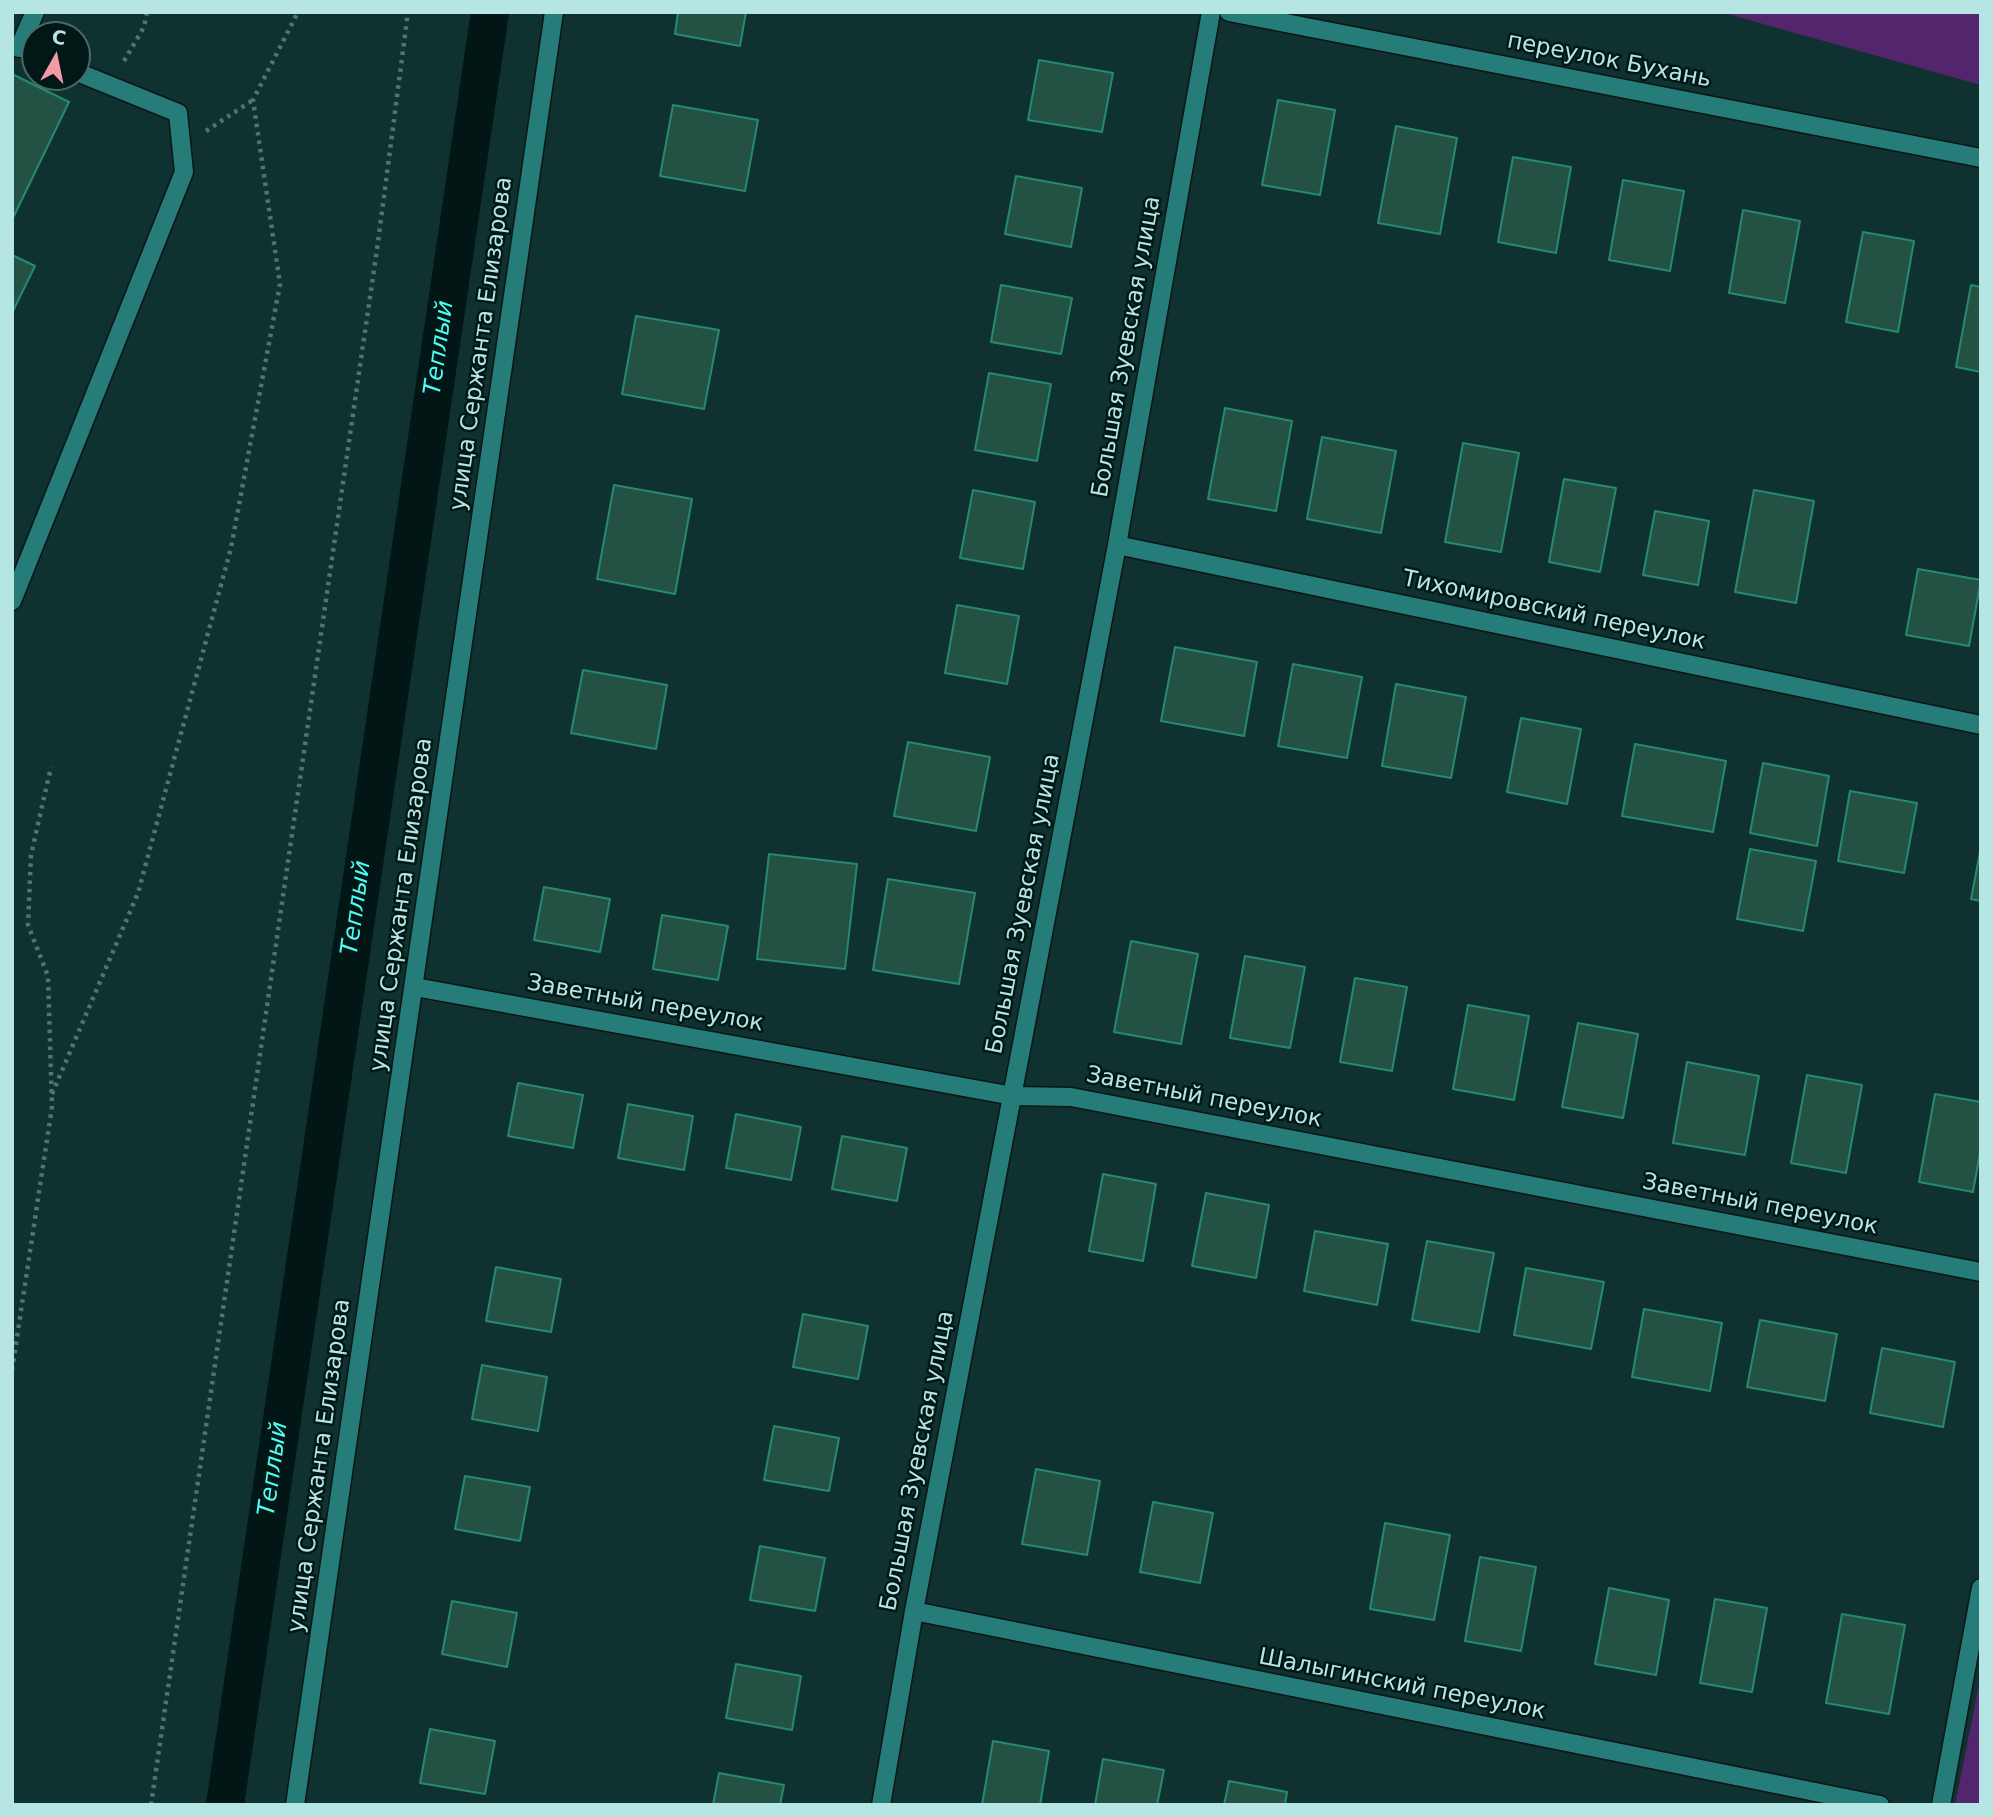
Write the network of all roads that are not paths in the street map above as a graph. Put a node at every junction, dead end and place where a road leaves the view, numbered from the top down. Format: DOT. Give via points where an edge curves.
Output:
graph roads {
  1 [pos="554,12"];
  2 [pos="1211,12"];
  3 [pos="1229,12"];
  4 [pos="91,78"];
  5 [pos="1981,158"];
  6 [pos="1117,545"];
  7 [pos="12,601"];
  8 [pos="1981,725"];
  9 [pos="415,987"];
  10 [pos="1013,1096"];
  11 [pos="1981,1272"];
  12 [pos="1981,1588"];
  13 [pos="914,1611"];
  14 [pos="295,1805"];
  15 [pos="881,1805"];
  16 [pos="1880,1805"];
  17 [pos="1941,1805"];
  1 -- 9 [label="street, улица Сержанта Елизарова"];
  2 -- 6 [label="street, Большая Зуевская улица"];
  3 -- 5 [label="street, переулок Бухань"];
  4 -- 7 [label="street" via="178,113 184,172"];
  6 -- 8 [label="street, Тихомировский переулок"];
  6 -- 10 [label="street, Большая Зуевская улица"];
  9 -- 10 [label="street, Заветный переулок"];
  9 -- 14 [label="street, улица Сержанта Елизарова"];
  10 -- 11 [label="street, Заветный переулок" via="1071,1097"];
  10 -- 13 [label="street, Большая Зуевская улица"];
  12 -- 17 [label="street"];
  13 -- 15 [label="street, Большая Зуевская улица"];
  13 -- 16 [label="street, Шалыгинский переулок"];
}
